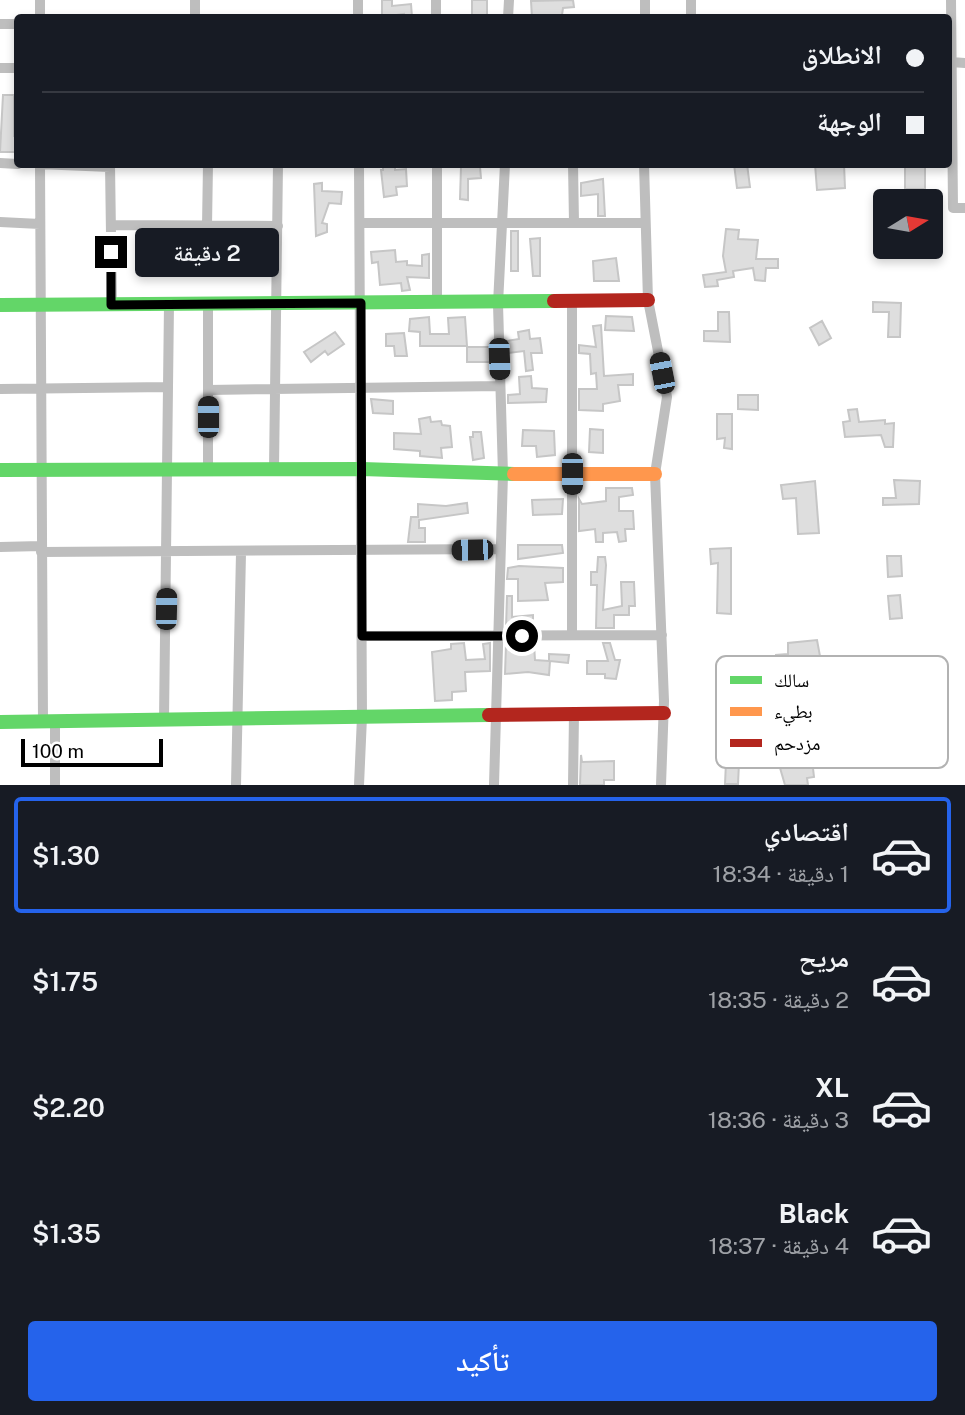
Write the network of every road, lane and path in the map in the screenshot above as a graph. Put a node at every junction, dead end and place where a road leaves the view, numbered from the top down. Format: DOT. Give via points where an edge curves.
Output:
graph roads {
  1 [pos="952,135"];
  2 [pos="39,168"];
  3 [pos="110,168"];
  4 [pos="208,168"];
  5 [pos="278,168"];
  6 [pos="359,168"];
  7 [pos="437,168"];
  8 [pos="505,168"];
  9 [pos="573,168"];
  10 [pos="645,168"];
  11 [pos="965,208"];
  12 [pos="0,222"];
  13 [pos="360,223"];
  14 [pos="437,223"];
  15 [pos="503,223"];
  16 [pos="574,223"];
  17 [pos="644,223"];
  18 [pos="40,224"];
  19 [pos="111,225"];
  20 [pos="207,226"];
  21 [pos="278,226"];
  22 [pos="648,300"];
  23 [pos="572,301"];
  24 [pos="437,302"];
  25 [pos="498,302"];
  26 [pos="361,303"];
  27 [pos="169,304"];
  28 [pos="208,304"];
  29 [pos="276,304"];
  30 [pos="40,305"];
  31 [pos="111,305"];
  32 [pos="0,306"];
  33 [pos="500,386"];
  34 [pos="168,387"];
  35 [pos="40,388"];
  36 [pos="362,388"];
  37 [pos="0,389"];
  38 [pos="275,389"];
  39 [pos="208,390"];
  40 [pos="362,468"];
  41 [pos="208,469"];
  42 [pos="274,469"];
  43 [pos="0,470"];
  44 [pos="40,470"];
  45 [pos="167,470"];
  46 [pos="503,474"];
  47 [pos="572,474"];
  48 [pos="655,474"];
  49 [pos="0,547"];
  50 [pos="41,549"];
  51 [pos="500,549"];
  52 [pos="362,551"];
  53 [pos="241,552"];
  54 [pos="166,554"];
  55 [pos="572,635"];
  56 [pos="662,635"];
  57 [pos="362,636"];
  58 [pos="497,636"];
  59 [pos="664,713"];
  60 [pos="575,714"];
  61 [pos="494,715"];
  62 [pos="362,717"];
  63 [pos="164,720"];
  64 [pos="235,720"];
  65 [pos="49,721"];
  66 [pos="0,722"];
  67 [pos="55,785"];
  68 [pos="236,785"];
  69 [pos="359,785"];
  70 [pos="494,785"];
  71 [pos="573,785"];
  72 [pos="661,785"];
  1 -- 11 [label="street" via="953,208"];
  2 -- 18 [label="street"];
  3 -- 19 [label="street"];
  4 -- 20 [label="street"];
  5 -- 21 [label="street"];
  6 -- 13 [label="street"];
  7 -- 14 [label="street"];
  8 -- 15 [label="street"];
  9 -- 16 [label="street"];
  10 -- 17 [label="street"];
  12 -- 18 [label="street"];
  13 -- 14 [label="street"];
  13 -- 26 [label="street"];
  14 -- 15 [label="street"];
  14 -- 24 [label="street"];
  15 -- 16 [label="street"];
  15 -- 25 [label="street"];
  16 -- 17 [label="street"];
  17 -- 22 [label="street"];
  18 -- 30 [label="street"];
  19 -- 20 [label="street"];
  19 -- 31 [label="street"];
  20 -- 21 [label="street"];
  21 -- 29 [label="street"];
  22 -- 23 [label="street"];
  22 -- 48 [label="street" via="667,397"];
  23 -- 25 [label="street"];
  23 -- 47 [label="street"];
  24 -- 25 [label="street"];
  24 -- 26 [label="street"];
  25 -- 33 [label="street"];
  26 -- 29 [label="street"];
  26 -- 36 [label="street"];
  27 -- 28 [label="street"];
  27 -- 31 [label="street"];
  27 -- 34 [label="street"];
  28 -- 29 [label="street"];
  28 -- 39 [label="street"];
  29 -- 38 [label="street"];
  30 -- 31 [label="street"];
  30 -- 32 [label="street"];
  30 -- 35 [label="street"];
  33 -- 36 [label="street"];
  33 -- 46 [label="street"];
  34 -- 35 [label="street"];
  34 -- 45 [label="street"];
  35 -- 37 [label="street"];
  35 -- 44 [label="street"];
  36 -- 38 [label="street"];
  36 -- 40 [label="street"];
  38 -- 39 [label="street"];
  38 -- 42 [label="street"];
  39 -- 41 [label="street"];
  40 -- 42 [label="street"];
  40 -- 46 [label="street"];
  40 -- 52 [label="street"];
  41 -- 42 [label="street"];
  41 -- 45 [label="street"];
  43 -- 44 [label="street"];
  44 -- 45 [label="street"];
  44 -- 50 [label="street"];
  45 -- 54 [label="street"];
  46 -- 47 [label="street"];
  46 -- 51 [label="street"];
  47 -- 48 [label="street"];
  47 -- 55 [label="street"];
  48 -- 56 [label="street"];
  49 -- 50 [label="street"];
  50 -- 54 [label="street"];
  50 -- 65 [label="street"];
  51 -- 52 [label="street"];
  51 -- 58 [label="street"];
  52 -- 53 [label="street"];
  52 -- 57 [label="street"];
  53 -- 54 [label="street"];
  53 -- 64 [label="street"];
  54 -- 63 [label="street"];
  55 -- 56 [label="street"];
  55 -- 58 [label="street"];
  56 -- 59 [label="street"];
  57 -- 58 [label="street"];
  57 -- 62 [label="street"];
  58 -- 61 [label="street"];
  59 -- 60 [label="street"];
  59 -- 72 [label="street"];
  60 -- 61 [label="street"];
  60 -- 71 [label="street"];
  61 -- 62 [label="street"];
  61 -- 70 [label="street"];
  62 -- 64 [label="street"];
  62 -- 69 [label="street"];
  63 -- 64 [label="street"];
  63 -- 65 [label="street"];
  64 -- 68 [label="street"];
  65 -- 66 [label="street"];
  65 -- 67 [label="street"];
}
